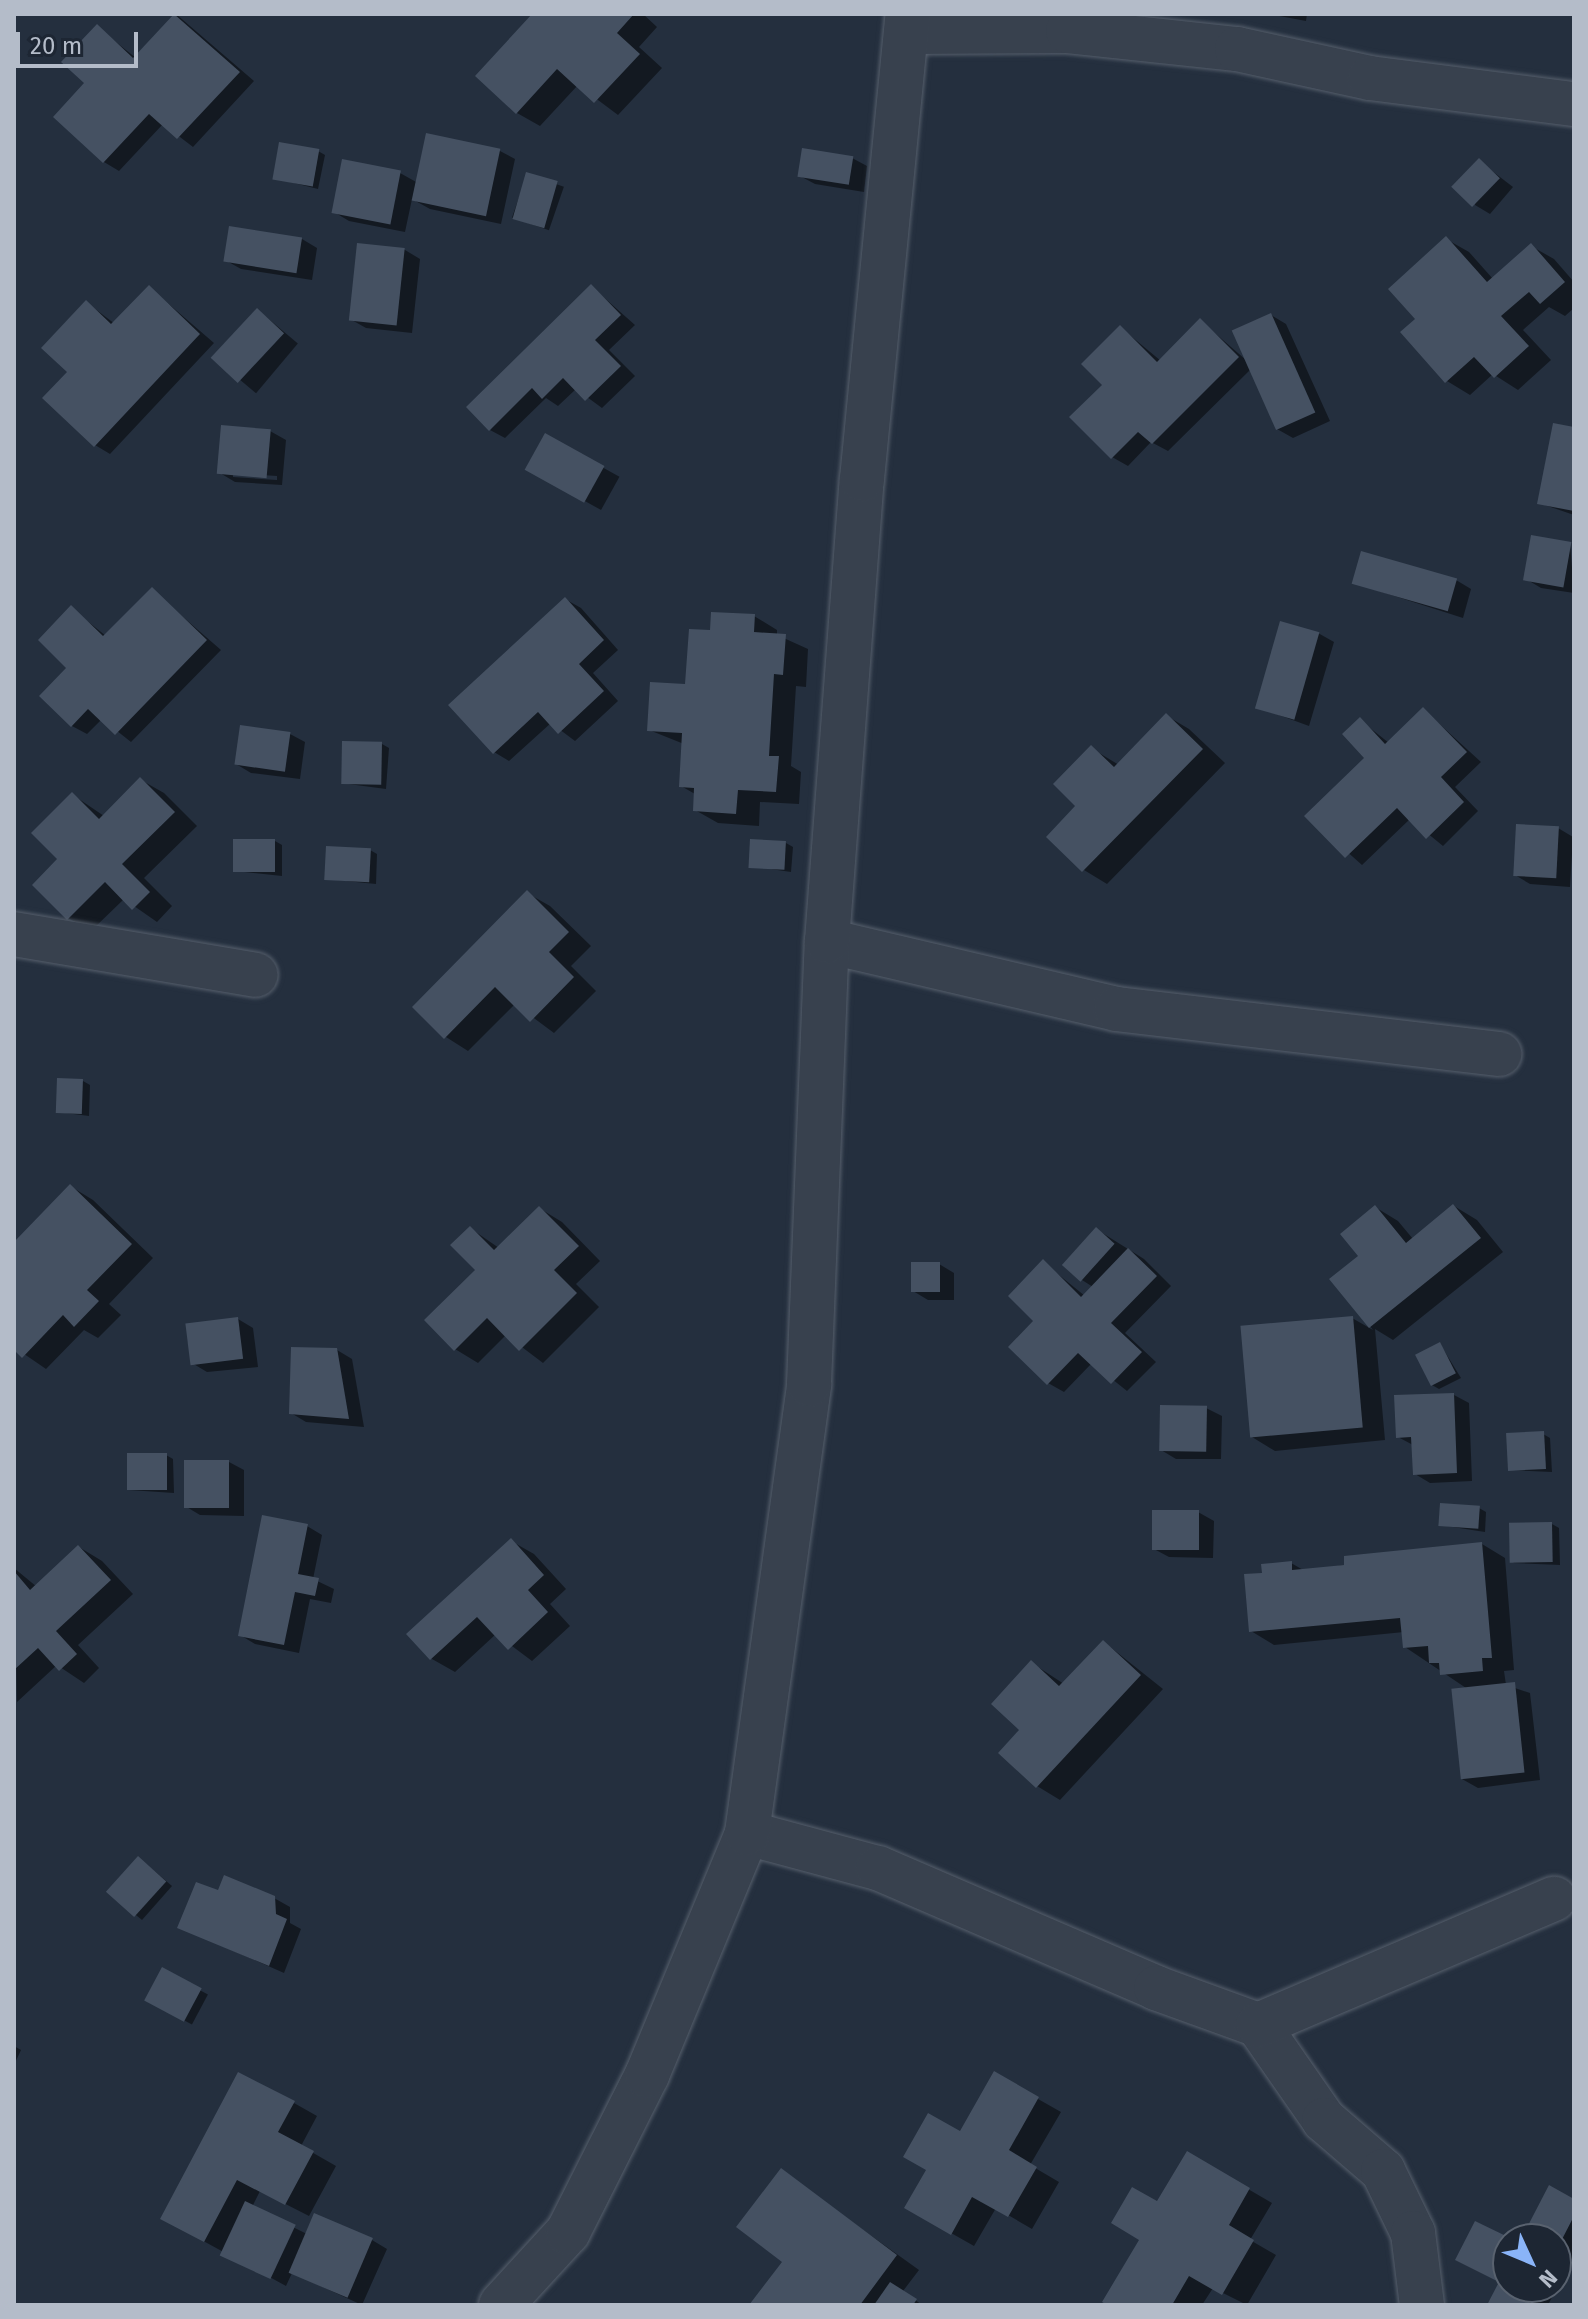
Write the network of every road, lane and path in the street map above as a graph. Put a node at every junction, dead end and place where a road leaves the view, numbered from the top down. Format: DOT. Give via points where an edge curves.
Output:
graph roads {
  1 [pos="908,23"];
  2 [pos="1574,104"];
  3 [pos="14,934"];
  4 [pos="827,941"];
  5 [pos="256,975"];
  6 [pos="1499,1054"];
  7 [pos="747,1833"];
  8 [pos="1554,1899"];
  9 [pos="1258,2025"];
  10 [pos="501,2305"];
  11 [pos="1422,2305"];
  1 -- 2 [label="street" via="1068,31 1237,49 1370,78"];
  1 -- 4 [label="street" via="862,479"];
  3 -- 5 [label="street"];
  4 -- 6 [label="street" via="1116,1009"];
  4 -- 7 [label="street" via="809,1384"];
  7 -- 9 [label="street" via="878,1868 1156,1988"];
  7 -- 10 [label="street" via="647,2075 568,2232"];
  8 -- 9 [label="street"];
  9 -- 11 [label="street" via="1324,2120 1383,2171 1413,2233"];
}
